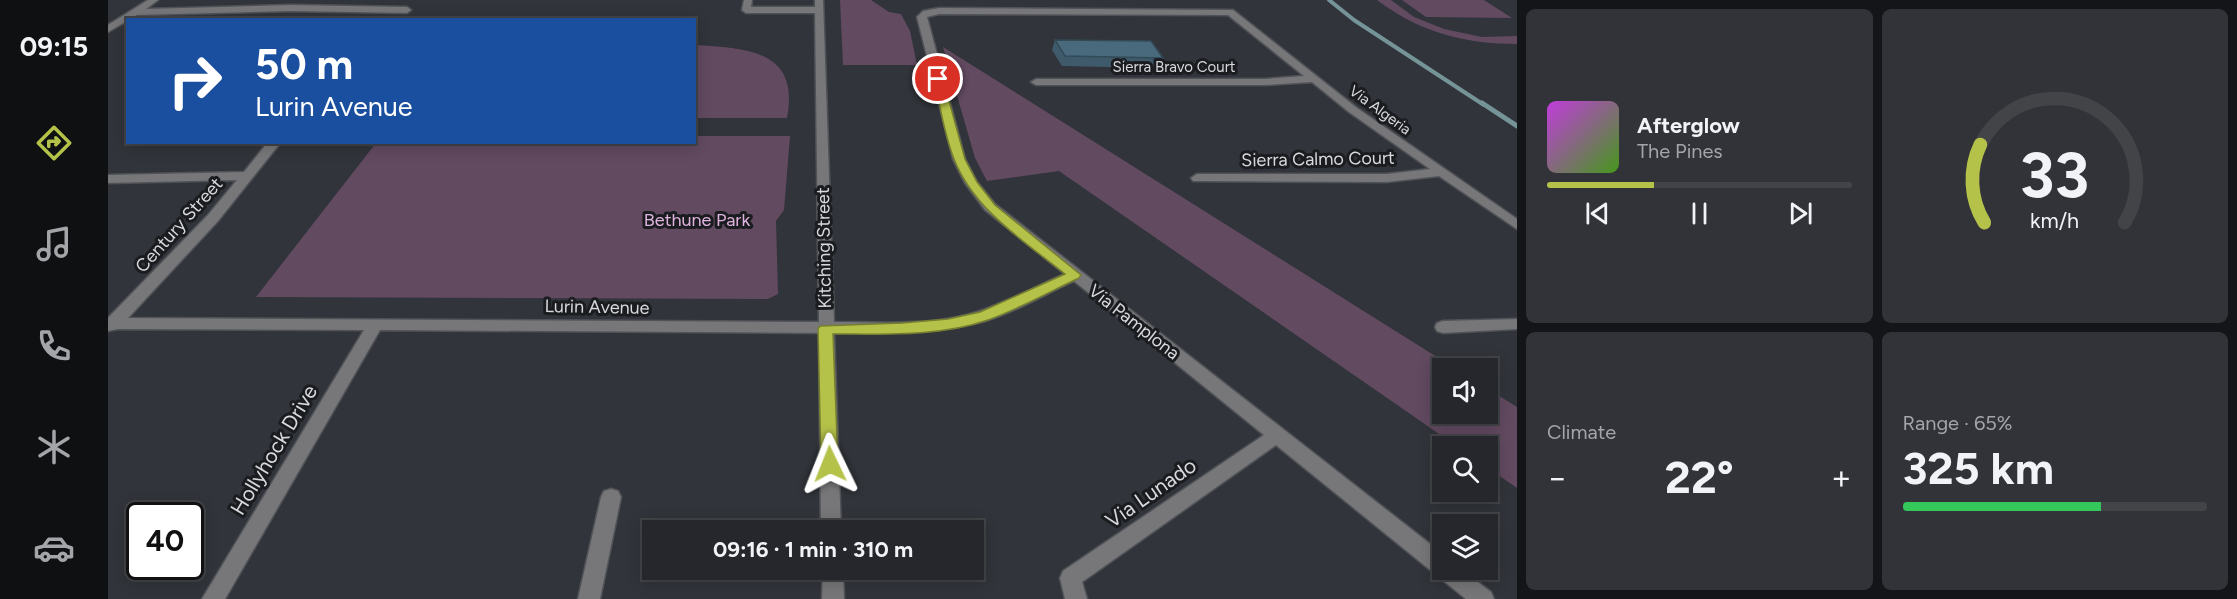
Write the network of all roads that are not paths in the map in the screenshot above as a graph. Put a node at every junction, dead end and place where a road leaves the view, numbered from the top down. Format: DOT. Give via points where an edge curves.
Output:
graph roads {
  1 [pos="154,0"];
  2 [pos="416,0"];
  3 [pos="747,0"];
  4 [pos="1150,0"];
  5 [pos="779,5"];
  6 [pos="819,5"];
  7 [pos="407,10"];
  8 [pos="134,12"];
  9 [pos="1160,13"];
  10 [pos="400,18"];
  11 [pos="108,29"];
  12 [pos="1312,79"];
  13 [pos="1036,82"];
  14 [pos="273,144"];
  15 [pos="1439,172"];
  16 [pos="246,176"];
  17 [pos="1197,178"];
  18 [pos="108,179"];
  19 [pos="1517,225"];
  20 [pos="1075,275"];
  21 [pos="1517,324"];
  22 [pos="110,325"];
  23 [pos="375,325"];
  24 [pos="1443,327"];
  25 [pos="825,329"];
  26 [pos="1277,435"];
  27 [pos="611,497"];
  28 [pos="831,520"];
  29 [pos="1432,559"];
  30 [pos="832,580"];
  31 [pos="1459,580"];
  32 [pos="213,599"];
  33 [pos="589,599"];
  34 [pos="833,599"];
  35 [pos="1076,599"];
  36 [pos="1483,599"];
  1 -- 8 [label="street"];
  2 -- 7 [label="street"];
  3 -- 5 [label="street" via="746,10"];
  4 -- 9 [label="street"];
  5 -- 6 [label="street"];
  6 -- 25 [label="street, Kitching Street"];
  7 -- 8 [label="street"];
  7 -- 10 [label="street"];
  8 -- 11 [label="street"];
  9 -- 12 [label="street, Via Algeria" via="1230,12"];
  9 -- 20 [label="street, Via Pamplona" via="939,11 922,17 959,159 971,183 990,207"];
  12 -- 13 [label="street, Sierra Bravo Court"];
  12 -- 15 [label="street, Via Algeria"];
  14 -- 16 [label="street, Century Street"];
  15 -- 17 [label="street, Sierra Calmo Court" via="1387,178"];
  15 -- 19 [label="street, Via Algeria"];
  16 -- 18 [label="street"];
  16 -- 22 [label="street, Century Street" via="213,218"];
  20 -- 25 [label="street, Lurin Avenue" via="975,318 902,328"];
  20 -- 26 [label="street, Via Pamplona"];
  21 -- 24 [label="street"];
  22 -- 23 [label="street, Lurin Avenue"];
  23 -- 25 [label="street, Lurin Avenue"];
  23 -- 32 [label="street, Hollyhock Drive"];
  25 -- 28 [label="street, Kitching Street"];
  26 -- 29 [label="street, Via Pamplona"];
  26 -- 35 [label="street, Via Lunado" via="1070,578"];
  27 -- 33 [label="street"];
  30 -- 34 [label="street"];
  31 -- 36 [label="street, Via Pamplona"];
}
